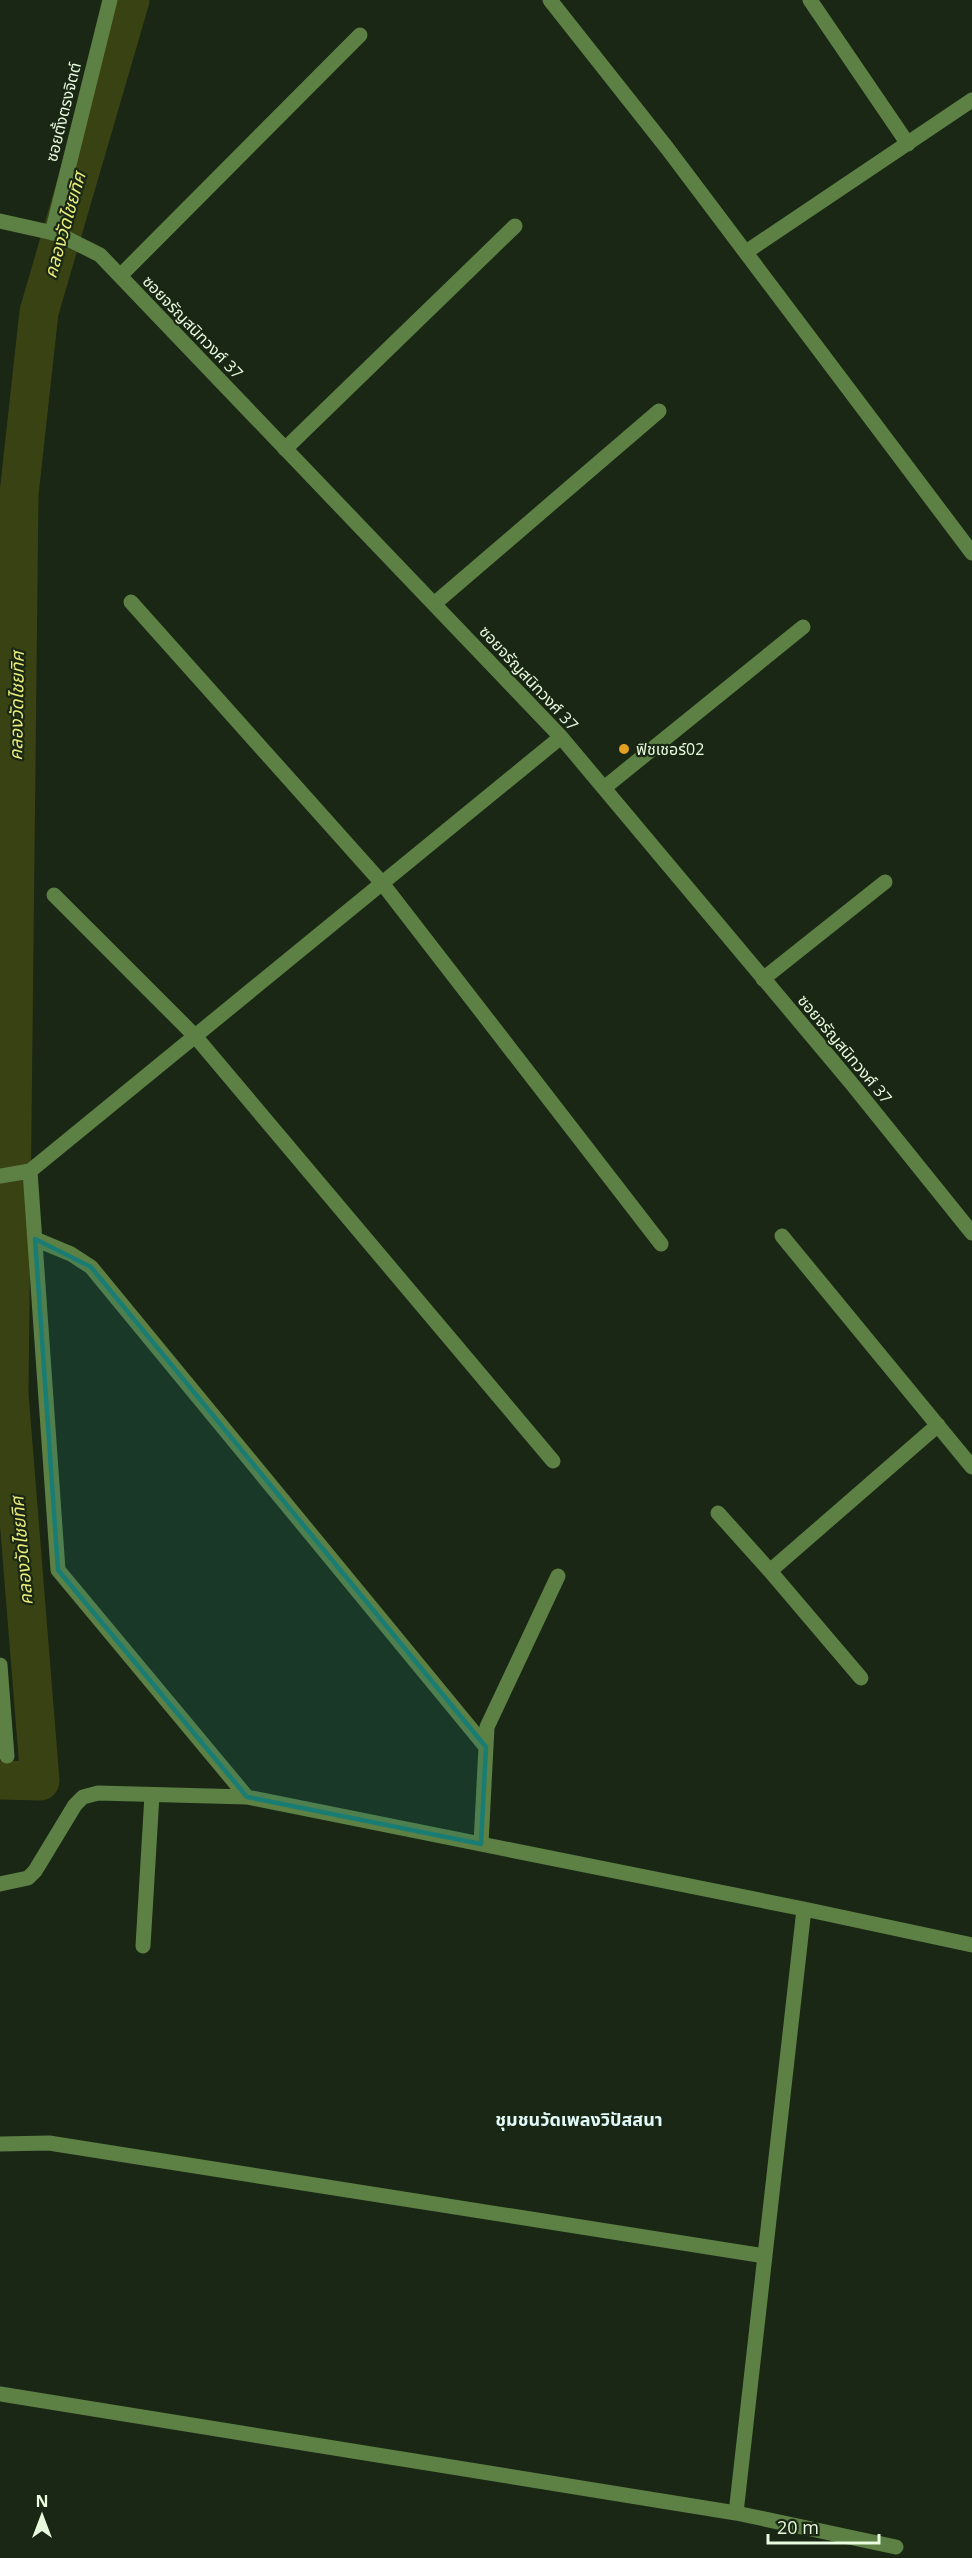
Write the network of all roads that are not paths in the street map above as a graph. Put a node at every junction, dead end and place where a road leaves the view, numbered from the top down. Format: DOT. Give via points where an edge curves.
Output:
graph roads {
  1 [pos="110,0"];
  2 [pos="550,0"];
  3 [pos="810,0"];
  4 [pos="360,35"];
  5 [pos="972,100"];
  6 [pos="908,144"];
  7 [pos="0,221"];
  8 [pos="515,226"];
  9 [pos="55,234"];
  10 [pos="746,252"];
  11 [pos="120,276"];
  12 [pos="659,411"];
  13 [pos="285,449"];
  14 [pos="972,553"];
  15 [pos="131,602"];
  16 [pos="434,604"];
  17 [pos="803,627"];
  18 [pos="561,737"];
  19 [pos="604,788"];
  20 [pos="885,882"];
  21 [pos="382,883"];
  22 [pos="54,895"];
  23 [pos="764,979"];
  24 [pos="195,1036"];
  25 [pos="28,1172"];
  26 [pos="0,1176"];
  27 [pos="972,1233"];
  28 [pos="782,1236"];
  29 [pos="34,1239"];
  30 [pos="662,1244"];
  31 [pos="938,1425"];
  32 [pos="553,1461"];
  33 [pos="972,1467"];
  34 [pos="718,1513"];
  35 [pos="770,1571"];
  36 [pos="558,1576"];
  37 [pos="0,1665"];
  38 [pos="861,1677"];
  39 [pos="486,1747"];
  40 [pos="7,1756"];
  41 [pos="152,1795"];
  42 [pos="247,1797"];
  43 [pos="481,1844"];
  44 [pos="0,1884"];
  45 [pos="804,1909"];
  46 [pos="972,1945"];
  47 [pos="143,1946"];
  48 [pos="0,2144"];
  49 [pos="765,2256"];
  50 [pos="0,2394"];
  51 [pos="736,2514"];
  52 [pos="896,2547"];
  1 -- 9 [label="street, ซอยตั้งตรงจิตต์"];
  2 -- 10 [label="street"];
  3 -- 6 [label="street"];
  4 -- 11 [label="street"];
  5 -- 6 [label="street"];
  6 -- 10 [label="street"];
  7 -- 9 [label="street, ซอยจรัญสนิทวงศ์ 37"];
  8 -- 13 [label="street"];
  9 -- 11 [label="street, ซอยจรัญสนิทวงศ์ 37" via="100,255"];
  10 -- 14 [label="street"];
  11 -- 13 [label="street, ซอยจรัญสนิทวงศ์ 37"];
  12 -- 16 [label="street"];
  13 -- 16 [label="street, ซอยจรัญสนิทวงศ์ 37"];
  15 -- 21 [label="street"];
  16 -- 18 [label="street, ซอยจรัญสนิทวงศ์ 37"];
  17 -- 19 [label="street"];
  18 -- 19 [label="street, ซอยจรัญสนิทวงศ์ 37"];
  18 -- 21 [label="street"];
  19 -- 23 [label="street, ซอยจรัญสนิทวงศ์ 37"];
  20 -- 23 [label="street"];
  21 -- 24 [label="street"];
  21 -- 30 [label="street"];
  22 -- 24 [label="street"];
  23 -- 27 [label="street, ซอยจรัญสนิทวงศ์ 37"];
  24 -- 25 [label="street"];
  24 -- 32 [label="street"];
  25 -- 26 [label="street"];
  25 -- 29 [label="street"];
  28 -- 31 [label="street"];
  29 -- 39 [label="street" via="91,1267"];
  29 -- 42 [label="street" via="58,1570"];
  31 -- 33 [label="street"];
  31 -- 35 [label="street"];
  34 -- 35 [label="street"];
  35 -- 38 [label="street"];
  36 -- 39 [label="street" via="487,1727"];
  37 -- 40 [label="street"];
  39 -- 43 [label="street"];
  41 -- 42 [label="street"];
  41 -- 44 [label="street" via="98,1793 83,1797 35,1871 28,1878"];
  41 -- 47 [label="street"];
  42 -- 43 [label="street"];
  43 -- 45 [label="street"];
  45 -- 46 [label="street"];
  45 -- 49 [label="street"];
  48 -- 49 [label="street" via="49,2143"];
  49 -- 51 [label="street"];
  50 -- 51 [label="street"];
  51 -- 52 [label="street"];
}
